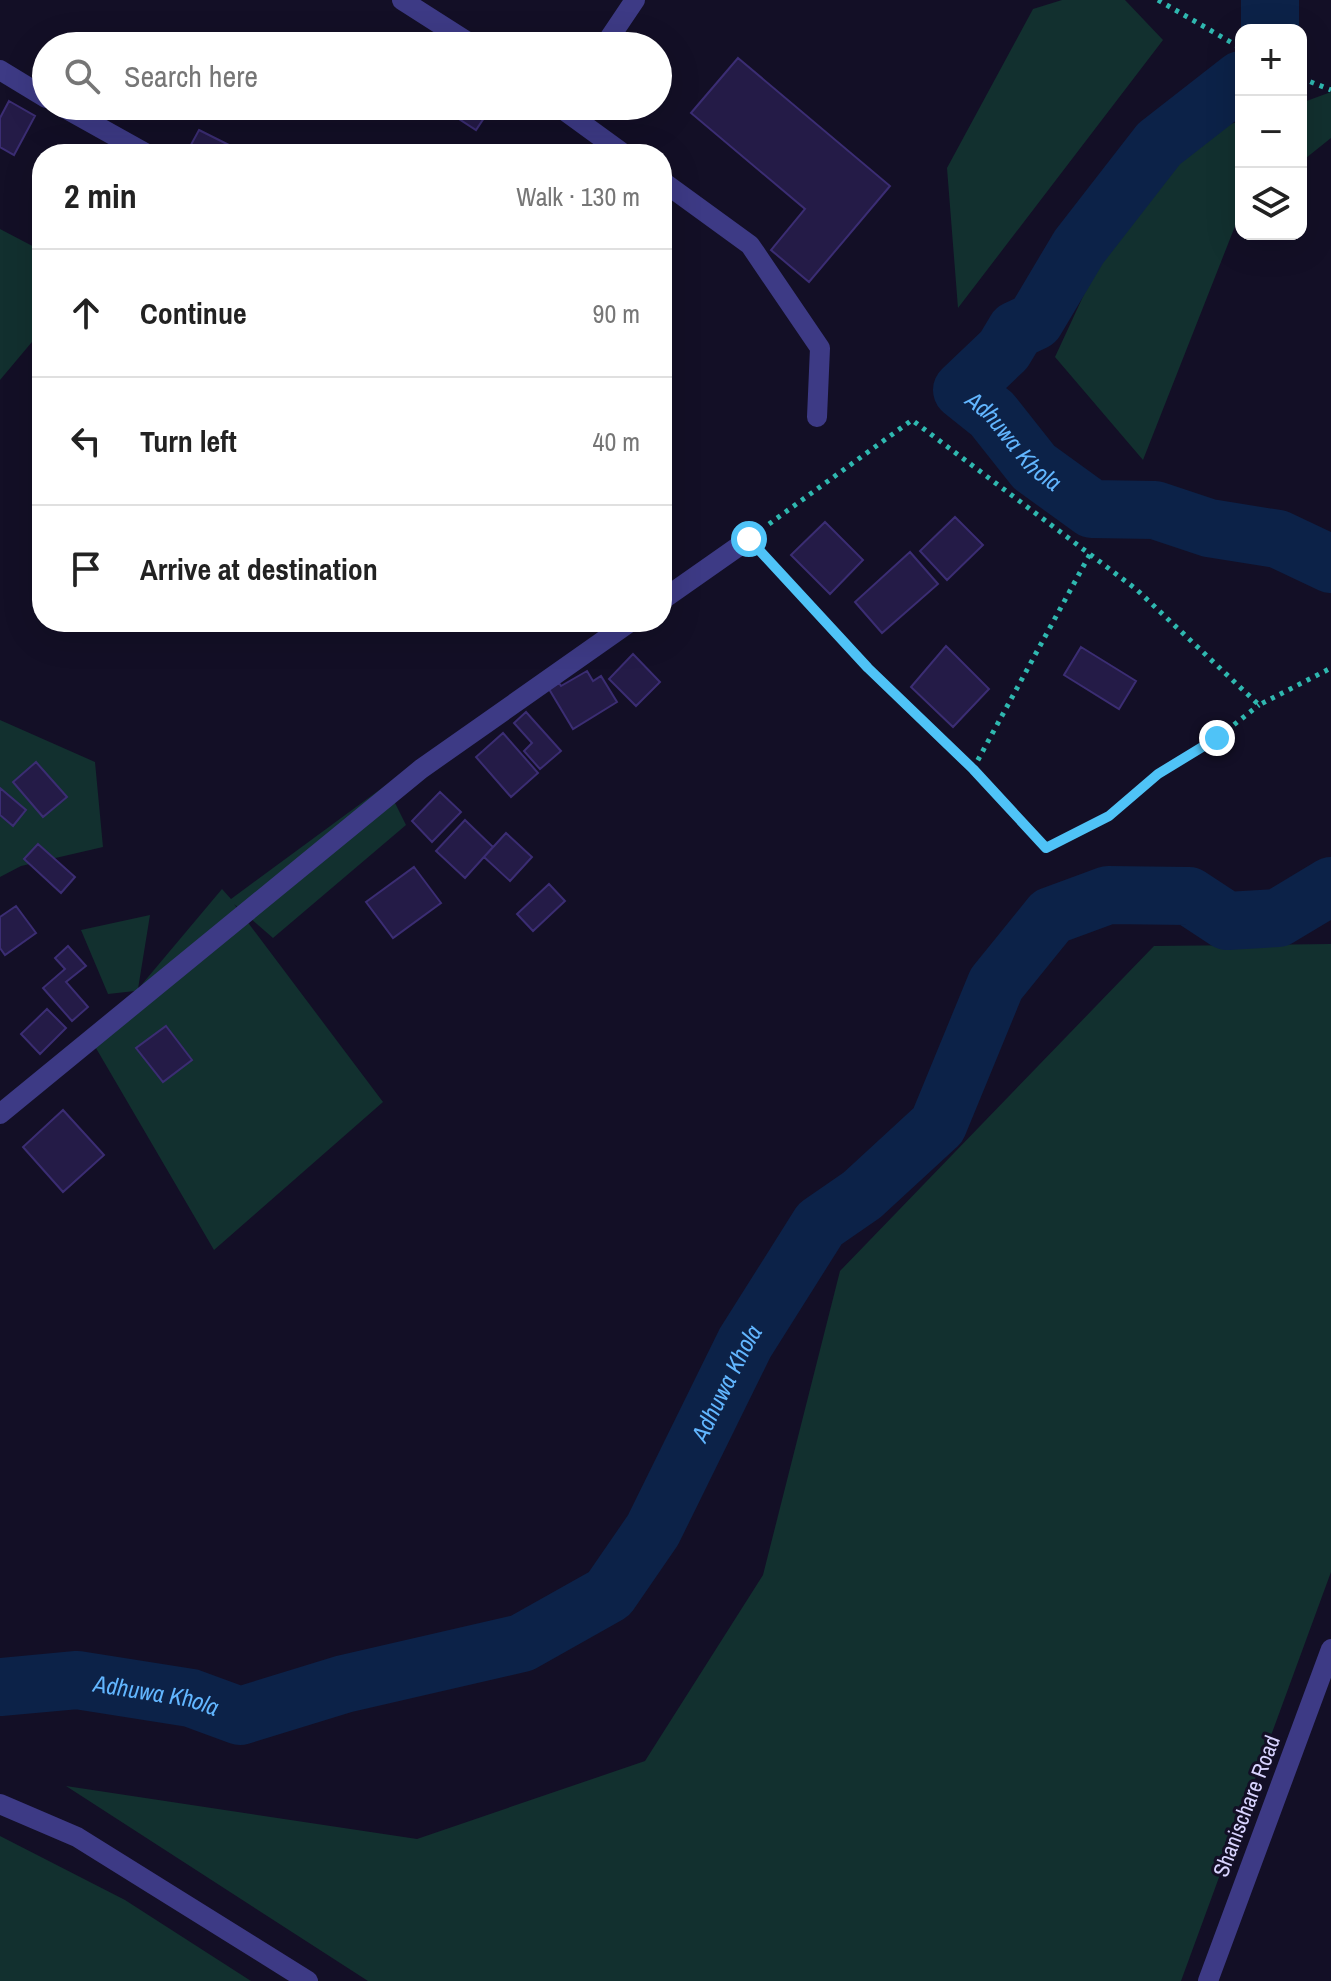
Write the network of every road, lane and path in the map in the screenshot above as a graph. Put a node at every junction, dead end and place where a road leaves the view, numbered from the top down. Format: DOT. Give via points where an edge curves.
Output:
graph roads {
  1 [pos="402,0"];
  2 [pos="635,0"];
  3 [pos="1158,0"];
  4 [pos="452,32"];
  5 [pos="613,32"];
  6 [pos="1235,45"];
  7 [pos="0,70"];
  8 [pos="1307,80"];
  9 [pos="32,89"];
  10 [pos="1331,90"];
  11 [pos="86,120"];
  12 [pos="578,120"];
  13 [pos="129,144"];
  14 [pos="611,144"];
  15 [pos="672,188"];
  16 [pos="817,417"];
  17 [pos="749,539"];
  18 [pos="1090,554"];
  19 [pos="672,593"];
  20 [pos="616,632"];
  21 [pos="1331,668"];
  22 [pos="1259,705"];
  23 [pos="973,769"];
  24 [pos="0,1114"];
  25 [pos="1331,1649"];
  26 [pos="0,1804"];
  27 [pos="308,1981"];
  28 [pos="1208,1981"];
  1 -- 4 [label="street"];
  2 -- 5 [label="street"];
  3 -- 6 [label="path"];
  7 -- 9 [label="street"];
  8 -- 10 [label="path"];
  11 -- 13 [label="street"];
  12 -- 14 [label="street"];
  15 -- 16 [label="street" via="750,245 820,348"];
  17 -- 18 [label="path" via="912,420"];
  17 -- 19 [label="street"];
  17 -- 23 [label="path" via="868,668"];
  18 -- 22 [label="path" via="1136,589"];
  18 -- 23 [label="path"];
  20 -- 24 [label="street" via="421,769"];
  21 -- 22 [label="path"];
  22 -- 23 [label="path" via="1158,774 1109,816 1046,848"];
  25 -- 28 [label="street, Shanischare Road"];
  26 -- 27 [label="street" via="77,1837"];
}
